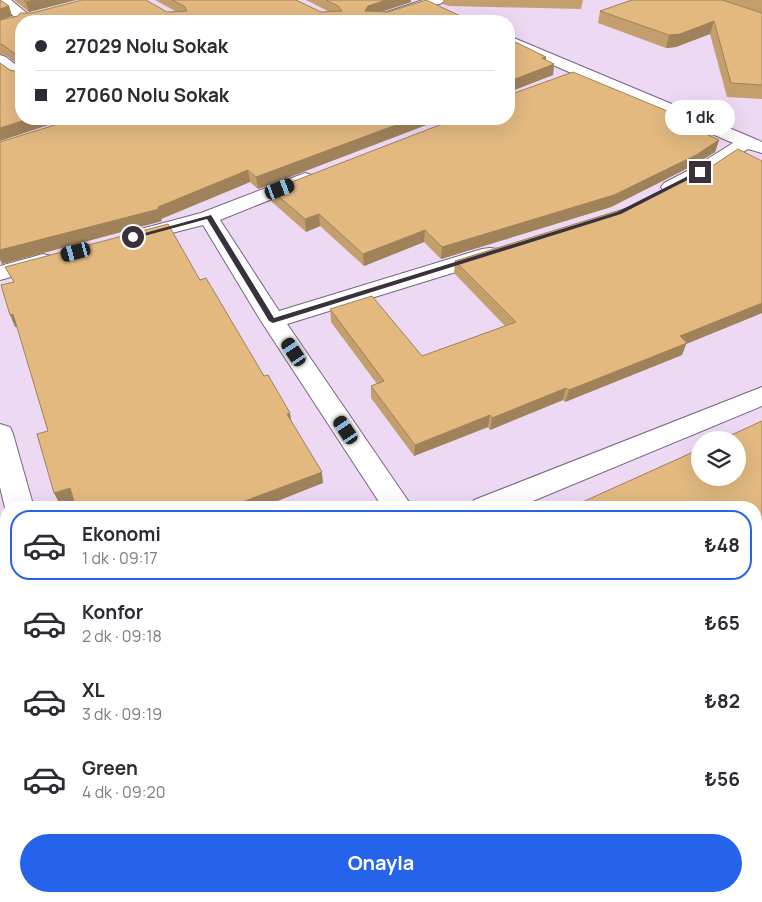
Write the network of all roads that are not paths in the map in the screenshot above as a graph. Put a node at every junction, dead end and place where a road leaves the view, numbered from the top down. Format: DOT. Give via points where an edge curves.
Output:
graph roads {
  1 [pos="2,0"];
  2 [pos="431,4"];
  3 [pos="44,14"];
  4 [pos="22,15"];
  5 [pos="41,15"];
  6 [pos="394,15"];
  7 [pos="15,22"];
  8 [pos="9,24"];
  9 [pos="515,44"];
  10 [pos="580,72"];
  11 [pos="562,79"];
  12 [pos="755,146"];
  13 [pos="326,171"];
  14 [pos="652,197"];
  15 [pos="208,217"];
  16 [pos="114,242"];
  17 [pos="506,249"];
  18 [pos="57,257"];
  19 [pos="0,272"];
  20 [pos="273,321"];
  21 [pos="762,396"];
  22 [pos="0,434"];
  23 [pos="18,501"];
  24 [pos="394,501"];
  25 [pos="501,501"];
  1 -- 4 [label="street"];
  2 -- 6 [label="street"];
  3 -- 5 [label="street"];
  7 -- 8 [label="street"];
  9 -- 10 [label="street"];
  10 -- 11 [label="street"];
  10 -- 12 [label="street"];
  12 -- 14 [label="street"];
  13 -- 15 [label="street"];
  15 -- 16 [label="street"];
  15 -- 20 [label="street"];
  17 -- 20 [label="street"];
  18 -- 19 [label="street"];
  20 -- 24 [label="street"];
  21 -- 25 [label="street"];
  22 -- 23 [label="street"];
}
